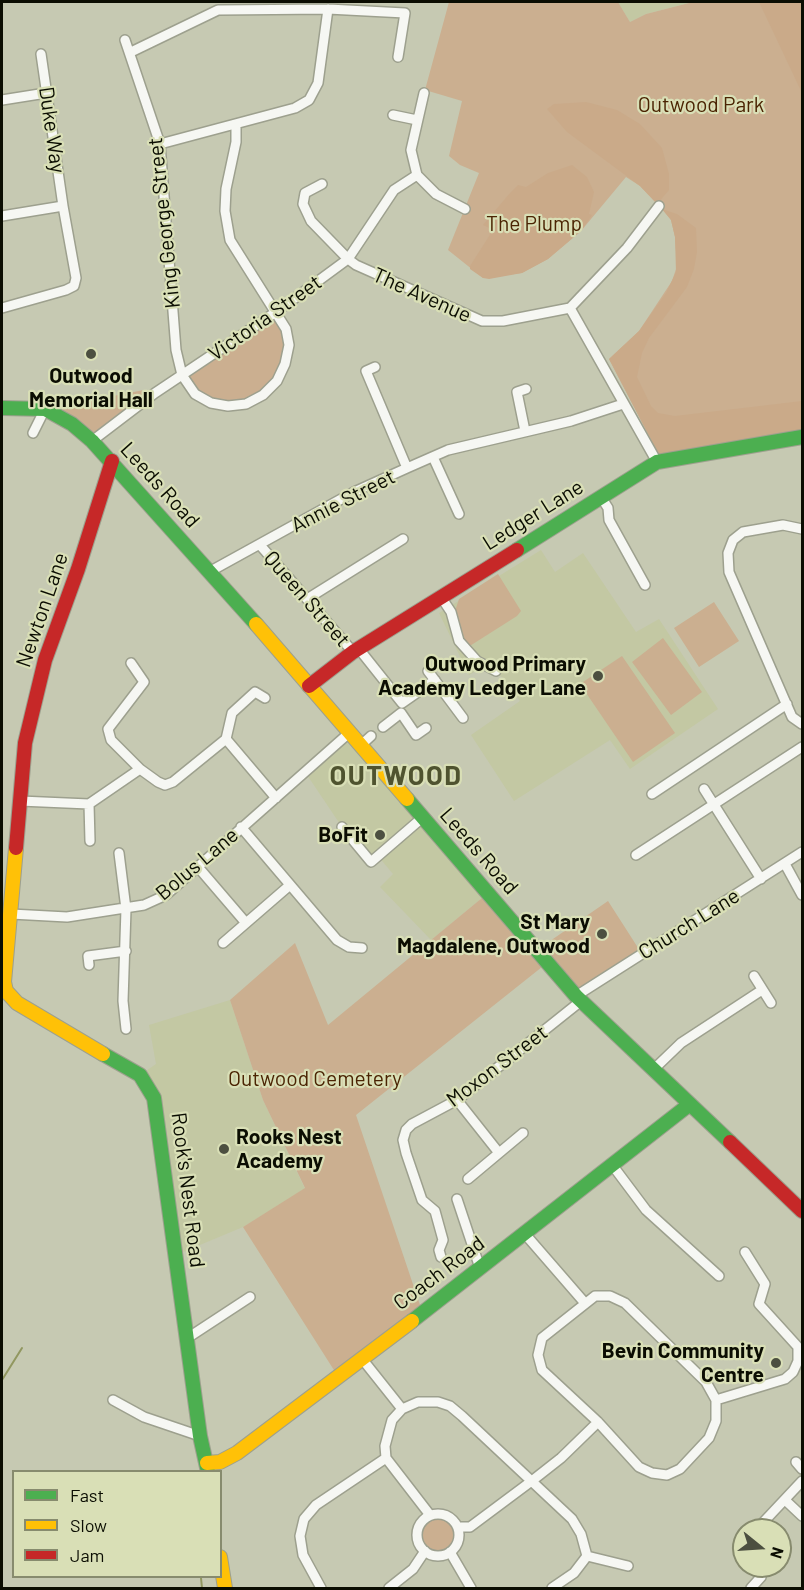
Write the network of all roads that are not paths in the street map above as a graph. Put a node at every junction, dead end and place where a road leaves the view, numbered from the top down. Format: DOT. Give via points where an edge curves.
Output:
graph roads {
  1 [pos="328,9"];
  2 [pos="125,40"];
  3 [pos="131,52"];
  4 [pos="41,54"];
  5 [pos="398,57"];
  6 [pos="46,93"];
  7 [pos="424,93"];
  8 [pos="2,100"];
  9 [pos="393,115"];
  10 [pos="417,120"];
  11 [pos="236,125"];
  12 [pos="160,144"];
  13 [pos="417,175"];
  14 [pos="322,184"];
  15 [pos="453,204"];
  16 [pos="63,206"];
  17 [pos="659,206"];
  18 [pos="465,209"];
  19 [pos="449,215"];
  20 [pos="2,216"];
  21 [pos="348,259"];
  22 [pos="2,308"];
  23 [pos="570,308"];
  24 [pos="276,312"];
  25 [pos="375,367"];
  26 [pos="182,375"];
  27 [pos="526,389"];
  28 [pos="624,404"];
  29 [pos="2,408"];
  30 [pos="45,409"];
  31 [pos="525,431"];
  32 [pos="33,433"];
  33 [pos="802,437"];
  34 [pos="92,441"];
  35 [pos="433,457"];
  36 [pos="112,460"];
  37 [pos="657,462"];
  38 [pos="407,468"];
  39 [pos="601,497"];
  40 [pos="459,514"];
  41 [pos="802,529"];
  42 [pos="403,539"];
  43 [pos="260,545"];
  44 [pos="209,572"];
  45 [pos="645,585"];
  46 [pos="441,597"];
  47 [pos="307,599"];
  48 [pos="356,650"];
  49 [pos="131,663"];
  50 [pos="428,671"];
  51 [pos="496,671"];
  52 [pos="435,680"];
  53 [pos="309,686"];
  54 [pos="265,698"];
  55 [pos="787,704"];
  56 [pos="463,718"];
  57 [pos="802,724"];
  58 [pos="383,727"];
  59 [pos="426,728"];
  60 [pos="349,733"];
  61 [pos="371,736"];
  62 [pos="226,739"];
  63 [pos="360,746"];
  64 [pos="802,747"];
  65 [pos="140,769"];
  66 [pos="704,789"];
  67 [pos="652,794"];
  68 [pos="276,798"];
  69 [pos="20,801"];
  70 [pos="88,804"];
  71 [pos="715,804"];
  72 [pos="422,818"];
  73 [pos="242,827"];
  74 [pos="342,827"];
  75 [pos="90,841"];
  76 [pos="802,852"];
  77 [pos="119,853"];
  78 [pos="636,855"];
  79 [pos="785,864"];
  80 [pos="198,867"];
  81 [pos="760,879"];
  82 [pos="8,880"];
  83 [pos="291,885"];
  84 [pos="802,895"];
  85 [pos="126,909"];
  86 [pos="11,914"];
  87 [pos="246,923"];
  88 [pos="223,943"];
  89 [pos="362,948"];
  90 [pos="126,951"];
  91 [pos="89,965"];
  92 [pos="754,976"];
  93 [pos="762,990"];
  94 [pos="4,991"];
  95 [pos="579,999"];
  96 [pos="771,1003"];
  97 [pos="126,1029"];
  98 [pos="654,1069"];
  99 [pos="457,1100"];
  100 [pos="690,1104"];
  101 [pos="523,1133"];
  102 [pos="499,1153"];
  103 [pos="614,1166"];
  104 [pos="468,1179"];
  105 [pos="457,1198"];
  106 [pos="802,1211"];
  107 [pos="525,1234"];
  108 [pos="745,1252"];
  109 [pos="441,1257"];
  110 [pos="480,1268"];
  111 [pos="719,1276"];
  112 [pos="250,1297"];
  113 [pos="584,1302"];
  114 [pos="186,1339"];
  115 [pos="363,1360"];
  116 [pos="112,1400"];
  117 [pos="716,1400"];
  118 [pos="402,1409"];
  119 [pos="598,1422"];
  120 [pos="200,1436"];
  121 [pos="386,1458"];
  122 [pos="207,1467"];
  123 [pos="533,1480"];
  124 [pos="802,1482"];
  125 [pos="785,1500"];
  126 [pos="430,1515"];
  127 [pos="802,1516"];
  128 [pos="768,1518"];
  129 [pos="458,1527"];
  130 [pos="425,1551"];
  131 [pos="450,1552"];
  132 [pos="587,1556"];
  133 [pos="628,1566"];
  134 [pos="222,1569"];
  135 [pos="225,1588"];
  136 [pos="321,1588"];
  137 [pos="389,1588"];
  138 [pos="471,1588"];
  139 [pos="552,1588"];
  1 -- 3 [label="street" via="218,10"];
  1 -- 5 [label="street" via="405,13"];
  1 -- 11 [label="street" via="318,83 309,100 295,108"];
  2 -- 3 [label="street, King George Street"];
  3 -- 12 [label="street, King George Street"];
  4 -- 6 [label="street, Duke Way"];
  6 -- 8 [label="street"];
  6 -- 16 [label="street, Duke Way"];
  7 -- 10 [label="street"];
  9 -- 10 [label="street"];
  10 -- 13 [label="street" via="411,150"];
  11 -- 12 [label="street"];
  11 -- 24 [label="street" via="226,189 230,240"];
  12 -- 26 [label="street, King George Street" via="176,350"];
  13 -- 15 [label="street" via="427,188"];
  13 -- 21 [label="street, Victoria Street" via="394,190"];
  14 -- 21 [label="street, The Avenue" via="305,193 303,204 311,221"];
  15 -- 18 [label="street"];
  15 -- 19 [label="street"];
  16 -- 20 [label="street"];
  16 -- 22 [label="street, Duke Way" via="76,278 74,286"];
  17 -- 23 [label="street"];
  21 -- 23 [label="street, The Avenue" via="482,321 503,321"];
  21 -- 24 [label="street, Victoria Street"];
  23 -- 28 [label="street"];
  24 -- 26 [label="street, Victoria Street"];
  24 -- 26 [label="street" via="286,329 289,345 277,381 263,395 246,404 211,403 195,394"];
  25 -- 38 [label="street, Annie Street" via="366,371"];
  26 -- 34 [label="street, Victoria Street"];
  27 -- 31 [label="street" via="518,392"];
  28 -- 31 [label="street"];
  28 -- 37 [label="street"];
  29 -- 30 [label="street, Leeds Road"];
  30 -- 32 [label="street"];
  30 -- 34 [label="street, Leeds Road"];
  31 -- 35 [label="street"];
  33 -- 37 [label="street, Ledger Lane"];
  34 -- 36 [label="street, Leeds Road"];
  35 -- 38 [label="street"];
  35 -- 40 [label="street"];
  36 -- 44 [label="street, Leeds Road"];
  36 -- 69 [label="street, Newton Lane" via="45,660 25,743"];
  37 -- 39 [label="street, Ledger Lane"];
  38 -- 43 [label="street, Annie Street" via="354,492"];
  39 -- 45 [label="street" via="609,520"];
  39 -- 46 [label="street, Ledger Lane"];
  41 -- 55 [label="street" via="783,525 742,532 733,540 728,553 729,572"];
  42 -- 47 [label="street"];
  43 -- 44 [label="street, Annie Street"];
  43 -- 47 [label="street, Queen Street"];
  44 -- 53 [label="street, Leeds Road"];
  46 -- 48 [label="street, Ledger Lane"];
  46 -- 51 [label="street" via="451,612 459,641 477,661"];
  47 -- 48 [label="street, Queen Street"];
  48 -- 52 [label="street, Queen Street" via="402,703"];
  48 -- 53 [label="street, Ledger Lane"];
  49 -- 65 [label="street" via="144,682 108,729 111,740"];
  50 -- 52 [label="street"];
  52 -- 56 [label="street"];
  53 -- 60 [label="street, Leeds Road"];
  54 -- 62 [label="street" via="255,692 232,713"];
  55 -- 57 [label="street" via="792,717"];
  55 -- 67 [label="street"];
  58 -- 59 [label="street" via="401,713 416,735"];
  60 -- 63 [label="street, Leeds Road"];
  60 -- 68 [label="street, Bolus Lane"];
  61 -- 63 [label="street"];
  62 -- 65 [label="street" via="165,785"];
  62 -- 68 [label="street"];
  63 -- 72 [label="street, Leeds Road"];
  64 -- 71 [label="street"];
  65 -- 70 [label="street"];
  66 -- 71 [label="street"];
  68 -- 73 [label="street, Bolus Lane"];
  69 -- 70 [label="street"];
  69 -- 82 [label="street, Newton Lane"];
  70 -- 75 [label="street"];
  71 -- 78 [label="street"];
  71 -- 81 [label="street"];
  72 -- 74 [label="street" via="371,862"];
  72 -- 95 [label="street, Leeds Road"];
  73 -- 80 [label="street, Bolus Lane"];
  73 -- 83 [label="street"];
  76 -- 79 [label="street, Church Lane"];
  77 -- 85 [label="street"];
  79 -- 81 [label="street, Church Lane"];
  79 -- 84 [label="street"];
  80 -- 85 [label="street, Bolus Lane" via="166,895"];
  80 -- 87 [label="street"];
  81 -- 95 [label="street, Church Lane"];
  82 -- 86 [label="street, Newton Lane"];
  83 -- 87 [label="street"];
  83 -- 89 [label="street" via="337,940 349,947"];
  85 -- 86 [label="street, Bolus Lane" via="67,917"];
  85 -- 90 [label="street"];
  86 -- 94 [label="street, Newton Lane"];
  87 -- 88 [label="street"];
  90 -- 91 [label="street" via="88,956"];
  90 -- 97 [label="street"];
  92 -- 93 [label="street"];
  93 -- 96 [label="street"];
  93 -- 98 [label="street" via="681,1043"];
  94 -- 114 [label="street, Rook's Nest Road" via="17,1003 127,1067 149,1089 157,1109"];
  95 -- 98 [label="street, Leeds Road"];
  95 -- 99 [label="street, Moxon Street"];
  98 -- 100 [label="street, Leeds Road"];
  99 -- 102 [label="street"];
  99 -- 109 [label="street, Moxon Street" via="412,1124 403,1140 422,1200 435,1211 443,1240"];
  100 -- 103 [label="street, Coach Road"];
  100 -- 106 [label="street, Leeds Road"];
  101 -- 102 [label="street"];
  102 -- 104 [label="street"];
  103 -- 107 [label="street, Coach Road"];
  103 -- 111 [label="street" via="646,1210"];
  105 -- 110 [label="street"];
  107 -- 110 [label="street, Coach Road"];
  107 -- 113 [label="street"];
  108 -- 117 [label="street" via="765,1284 759,1304 798,1347 798,1361 785,1379"];
  110 -- 115 [label="street, Coach Road"];
  112 -- 114 [label="street"];
  113 -- 117 [label="street" via="595,1296 610,1296 625,1303 706,1382"];
  113 -- 119 [label="street" via="542,1338 538,1355 542,1370"];
  114 -- 120 [label="street, Rook's Nest Road"];
  115 -- 118 [label="street"];
  115 -- 122 [label="street, Coach Road" via="237,1453"];
  116 -- 120 [label="street" via="144,1417"];
  117 -- 119 [label="street" via="716,1421 709,1438 680,1469 667,1475 639,1467"];
  118 -- 121 [label="street" via="388,1431"];
  118 -- 123 [label="street" via="418,1402 450,1406"];
  119 -- 123 [label="street"];
  120 -- 122 [label="street, Rook's Nest Road"];
  121 -- 126 [label="street"];
  121 -- 136 [label="street" via="316,1505 304,1520 300,1536 303,1555"];
  123 -- 129 [label="street" via="470,1527"];
  123 -- 132 [label="street" via="572,1519"];
  124 -- 125 [label="street"];
  125 -- 127 [label="street"];
  125 -- 128 [label="street"];
  126 -- 129 [label="street" via="448,1516"];
  126 -- 130 [label="street" via="417,1533"];
  129 -- 131 [label="street" via="458,1541"];
  130 -- 131 [label="street" via="438,1556"];
  130 -- 137 [label="street" via="413,1569"];
  131 -- 138 [label="street"];
  132 -- 133 [label="street"];
  132 -- 139 [label="street" via="574,1573"];
  134 -- 135 [label="street"];
}
